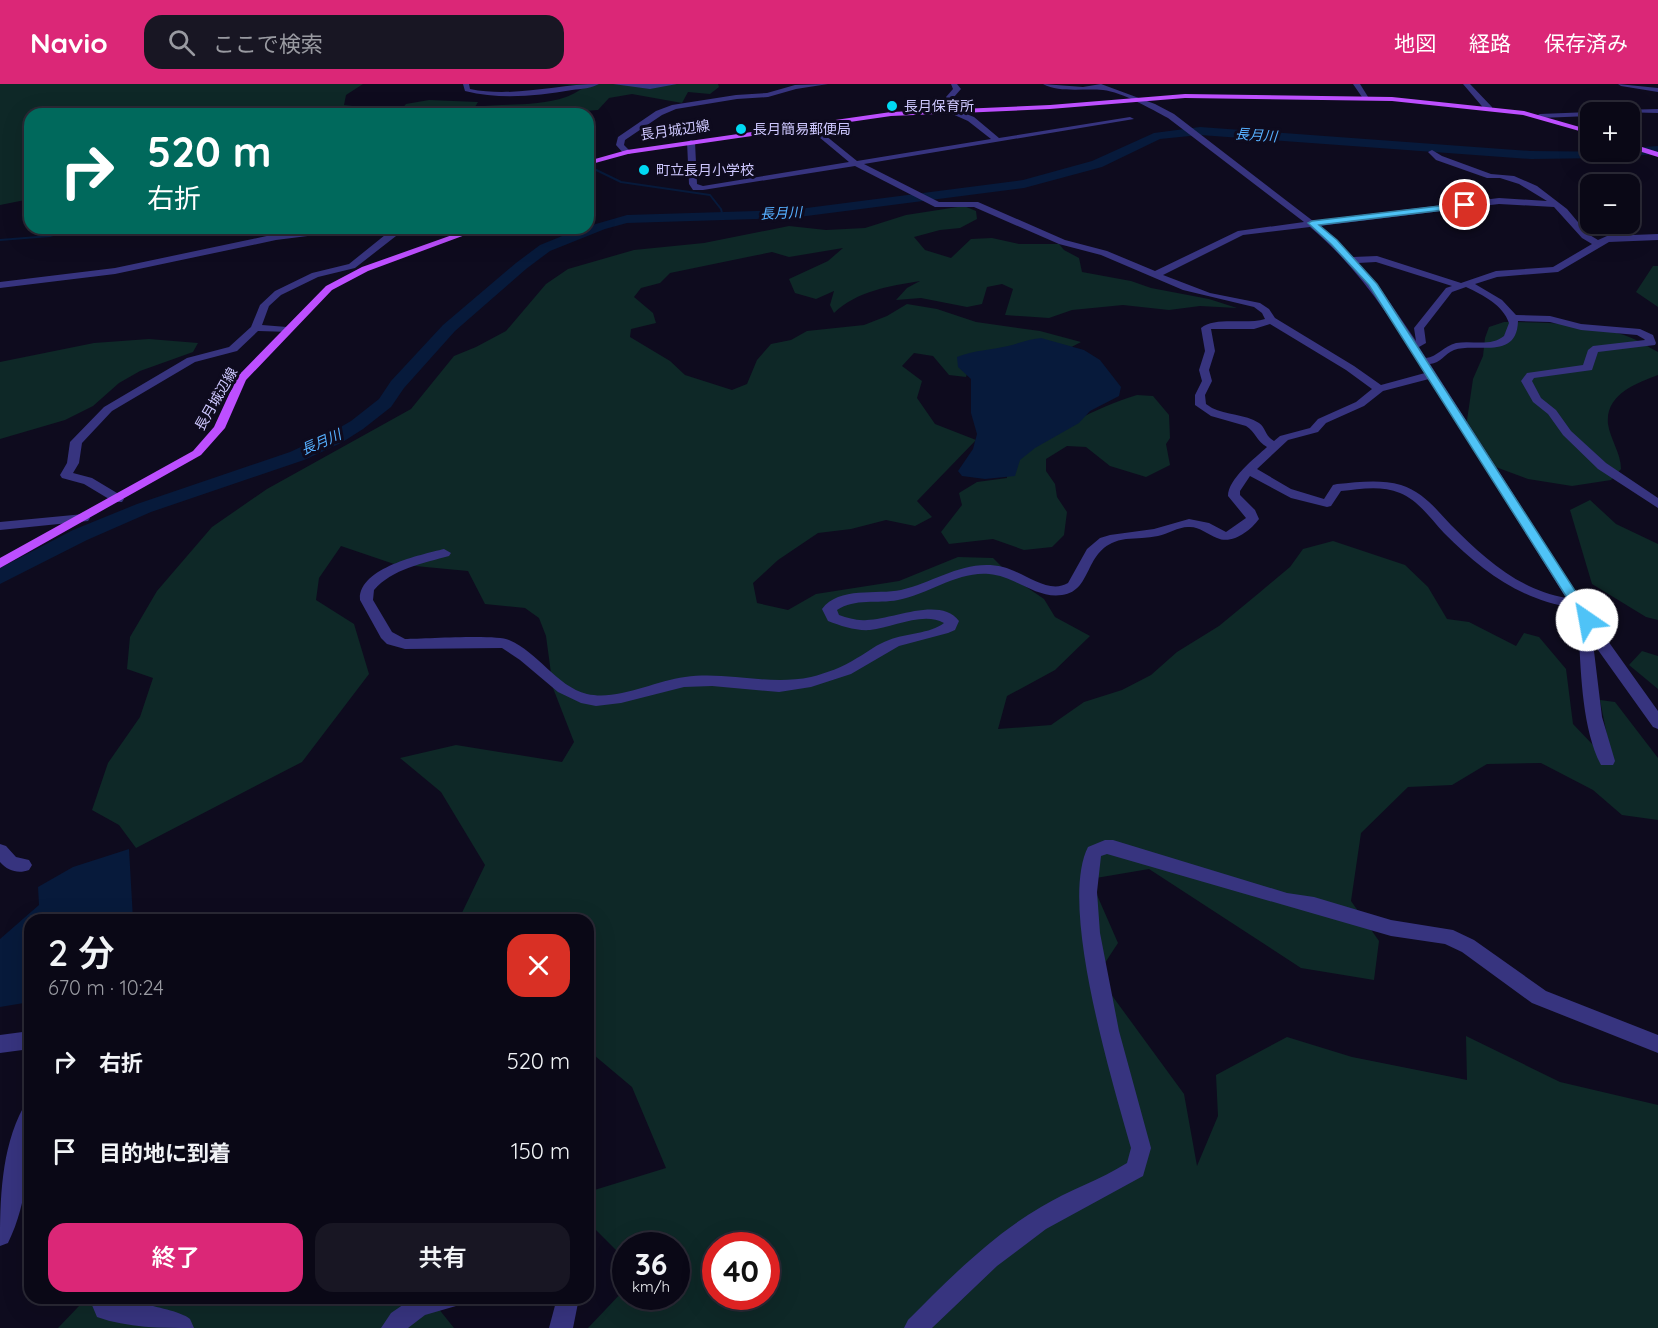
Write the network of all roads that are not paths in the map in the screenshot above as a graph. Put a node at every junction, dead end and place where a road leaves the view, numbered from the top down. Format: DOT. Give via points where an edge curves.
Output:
graph roads {
  1 [pos="466,84"];
  2 [pos="596,84"];
  3 [pos="616,84"];
  4 [pos="674,84"];
  5 [pos="825,84"];
  6 [pos="954,84"];
  7 [pos="1046,84"];
  8 [pos="1095,84"];
  9 [pos="1356,84"];
  10 [pos="1466,84"];
  11 [pos="1621,84"];
  12 [pos="795,85"];
  13 [pos="1107,88"];
  14 [pos="1658,90"];
  15 [pos="1367,98"];
  16 [pos="1135,99"];
  17 [pos="1112,101"];
  18 [pos="1489,109"];
  19 [pos="953,111"];
  20 [pos="1640,111"];
  21 [pos="1658,111"];
  22 [pos="1580,114"];
  23 [pos="1540,116"];
  24 [pos="810,125"];
  25 [pos="1580,129"];
  26 [pos="997,140"];
  27 [pos="691,142"];
  28 [pos="1640,149"];
  29 [pos="627,152"];
  30 [pos="1432,152"];
  31 [pos="1658,155"];
  32 [pos="594,161"];
  33 [pos="855,164"];
  34 [pos="1554,204"];
  35 [pos="1312,223"];
  36 [pos="300,234"];
  37 [pos="394,234"];
  38 [pos="464,234"];
  39 [pos="1658,237"];
  40 [pos="1597,243"];
  41 [pos="1352,260"];
  42 [pos="1157,274"];
  43 [pos="0,285"];
  44 [pos="1465,285"];
  45 [pos="1514,318"];
  46 [pos="1271,320"];
  47 [pos="256,328"];
  48 [pos="287,330"];
  49 [pos="1412,345"];
  50 [pos="1423,361"];
  51 [pos="1431,375"];
  52 [pos="1379,389"];
  53 [pos="1274,446"];
  54 [pos="1250,470"];
  55 [pos="118,499"];
  56 [pos="1658,504"];
  57 [pos="84,518"];
  58 [pos="0,526"];
  59 [pos="444,553"];
  60 [pos="0,564"];
  61 [pos="1576,604"];
  62 [pos="1598,637"];
  63 [pos="1658,723"];
  64 [pos="1606,761"];
  65 [pos="0,851"];
  66 [pos="23,865"];
  67 [pos="24,1041"];
  68 [pos="0,1044"];
  69 [pos="1658,1044"];
  70 [pos="24,1124"];
  71 [pos="0,1235"];
  72 [pos="103,1304"];
  73 [pos="422,1304"];
  74 [pos="567,1304"];
  75 [pos="182,1328"];
  76 [pos="393,1328"];
  77 [pos="561,1328"];
  78 [pos="916,1328"];
  1 -- 2 [label="street" via="466,90 486,93 553,92"];
  3 -- 4 [label="street"];
  5 -- 12 [label="street"];
  6 -- 19 [label="street" via="957,89 950,97"];
  7 -- 13 [label="street"];
  8 -- 13 [label="street"];
  9 -- 15 [label="street"];
  10 -- 18 [label="street"];
  11 -- 14 [label="street"];
  12 -- 29 [label="street" via="768,95 690,104 659,113 621,139 620,145"];
  13 -- 16 [label="street"];
  15 -- 16 [label="main road, 長月城辺線"];
  15 -- 18 [label="main road, 長月城辺線"];
  16 -- 17 [label="main road, 長月城辺線"];
  16 -- 35 [label="street" via="1171,116"];
  17 -- 19 [label="main road, 長月城辺線"];
  17 -- 26 [label="street" via="1118,112 1130,119"];
  18 -- 23 [label="main road, 長月城辺線"];
  19 -- 24 [label="main road, 長月城辺線" via="891,114"];
  19 -- 26 [label="street" via="971,118"];
  20 -- 21 [label="street"];
  22 -- 23 [label="street"];
  23 -- 25 [label="main road, 長月城辺線"];
  24 -- 27 [label="main road, 長月城辺線"];
  24 -- 33 [label="street"];
  26 -- 33 [label="street"];
  27 -- 29 [label="main road, 長月城辺線"];
  27 -- 33 [label="street" via="696,188"];
  28 -- 31 [label="main road"];
  29 -- 32 [label="main road, 長月城辺線"];
  30 -- 34 [label="street" via="1490,176 1516,178"];
  33 -- 42 [label="street" via="932,202 948,206 975,204 1062,242"];
  34 -- 35 [label="street" via="1499,201"];
  34 -- 40 [label="street" via="1583,236"];
  35 -- 41 [label="street"];
  35 -- 42 [label="street" via="1240,233"];
  36 -- 43 [label="street" via="114,271"];
  37 -- 47 [label="street" via="352,266 315,275 278,293 265,305"];
  38 -- 48 [label="main road, 長月城辺線" via="345,278 315,300"];
  39 -- 40 [label="street" via="1613,238"];
  40 -- 44 [label="street" via="1555,270 1508,272"];
  41 -- 44 [label="street" via="1377,259"];
  41 -- 49 [label="street"];
  42 -- 46 [label="street" via="1208,295 1257,305"];
  44 -- 45 [label="street" via="1494,299"];
  44 -- 49 [label="street" via="1449,290 1423,320 1420,344"];
  45 -- 50 [label="street" via="1515,326 1508,339 1500,344 1455,346 1442,350 1435,360"];
  45 -- 56 [label="street" via="1622,329 1649,337 1651,343 1593,350 1588,368 1531,375 1526,381 1567,433 1602,466"];
  46 -- 52 [label="street"];
  46 -- 53 [label="street" via="1254,326 1206,328 1210,351 1204,370 1207,381 1200,394 1201,405 1210,413 1251,423 1263,441"];
  47 -- 48 [label="street"];
  47 -- 55 [label="street" via="233,349 191,360 108,409 76,442 73,463 66,476 88,481"];
  48 -- 55 [label="main road, 長月城辺線" via="241,379 209,442"];
  49 -- 50 [label="street"];
  50 -- 51 [label="street"];
  51 -- 52 [label="street"];
  51 -- 61 [label="street"];
  52 -- 53 [label="street" via="1360,404 1322,421 1314,430 1284,438"];
  53 -- 54 [label="street"];
  54 -- 59 [label="street" via="1234,496 1253,519 1233,536 1181,523 1151,534 1104,540 1092,549 1069,590 1059,592 1001,571 977,569 896,596 838,601 828,609 833,618 856,625 938,614 952,621 941,632 892,644 837,675 793,685 685,682 605,699 587,699 564,690 517,649 504,643 393,642 369,605 367,590 383,574"];
  54 -- 61 [label="street" via="1288,494 1317,502 1327,503 1337,488 1365,484 1406,491 1424,503 1497,576 1556,602"];
  55 -- 57 [label="main road, 長月城辺線"];
  57 -- 58 [label="street"];
  57 -- 60 [label="main road, 長月城辺線"];
  61 -- 62 [label="street"];
  62 -- 63 [label="street"];
  62 -- 64 [label="street" via="1586,639 1594,717"];
  65 -- 66 [label="street" via="12,864"];
  67 -- 68 [label="street"];
  69 -- 78 [label="street" via="1539,998 1468,946 1447,936 1391,928 1134,852 1105,847 1094,852 1088,872 1089,923 1105,1021 1141,1148 1136,1169 1039,1220 971,1274"];
  70 -- 71 [label="street" via="12,1204"];
  72 -- 75 [label="street" via="105,1309 175,1323"];
  73 -- 76 [label="street" via="404,1314"];
  74 -- 77 [label="street"];
}
